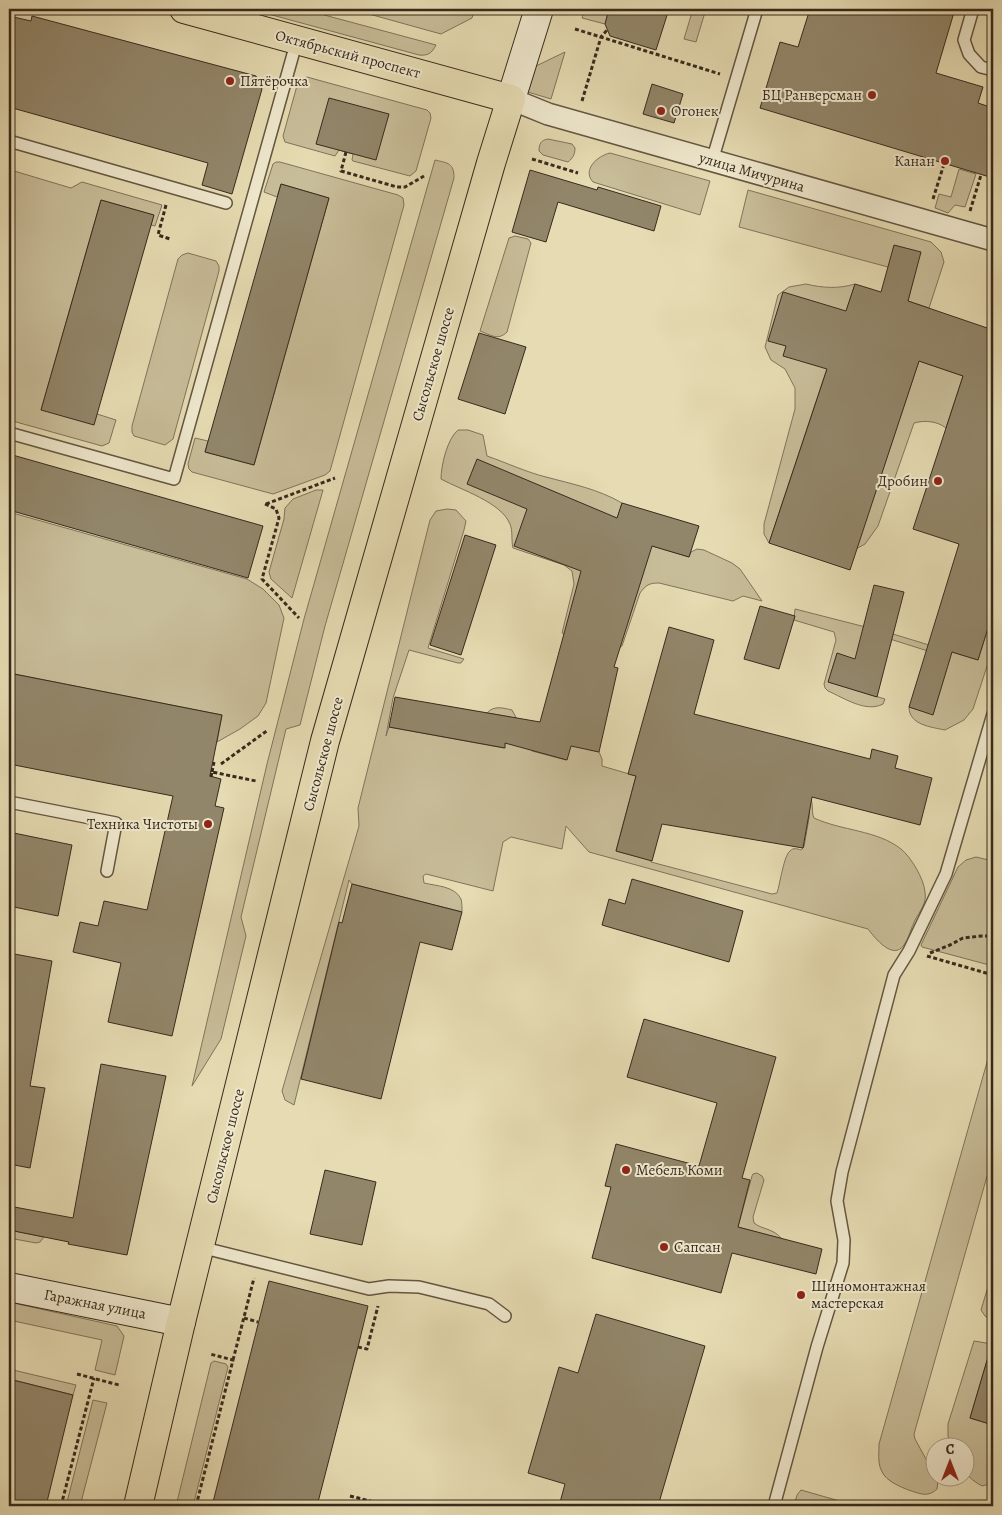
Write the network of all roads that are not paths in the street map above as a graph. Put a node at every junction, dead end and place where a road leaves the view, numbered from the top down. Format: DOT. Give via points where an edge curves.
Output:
graph roads {
  1 [pos="184,9"];
  2 [pos="538,9"];
  3 [pos="757,9"];
  4 [pos="973,9"];
  5 [pos="297,40"];
  6 [pos="993,70"];
  7 [pos="511,99"];
  8 [pos="9,141"];
  9 [pos="712,161"];
  10 [pos="226,203"];
  11 [pos="993,240"];
  12 [pos="9,433"];
  13 [pos="993,714"];
  14 [pos="9,802"];
  15 [pos="107,871"];
  16 [pos="200,1247"];
  17 [pos="9,1287"];
  18 [pos="505,1316"];
  19 [pos="181,1322"];
  20 [pos="138,1506"];
  21 [pos="774,1506"];
  1 -- 5 [label="main road, Октябрьский проспект"];
  2 -- 7 [label="street, Сысольское шоссе"];
  3 -- 9 [label="lane"];
  4 -- 6 [label="lane" via="964,40 969,54 981,67"];
  5 -- 7 [label="main road, Октябрьский проспект"];
  5 -- 12 [label="lane" via="174,479"];
  7 -- 9 [label="street, улица Мичурина" via="548,114"];
  7 -- 16 [label="main road, Сысольское шоссе" via="325,741"];
  8 -- 10 [label="lane"];
  9 -- 11 [label="street, улица Мичурина"];
  13 -- 21 [label="lane" via="946,874 894,975 842,1172 837,1201 844,1240 843,1263"];
  14 -- 15 [label="lane" via="116,823"];
  16 -- 18 [label="lane" via="368,1289 418,1287 489,1304"];
  16 -- 19 [label="main road, Сысольское шоссе"];
  17 -- 19 [label="street, Гаражная улица"];
  19 -- 20 [label="main road, Сысольское шоссе"];
}
